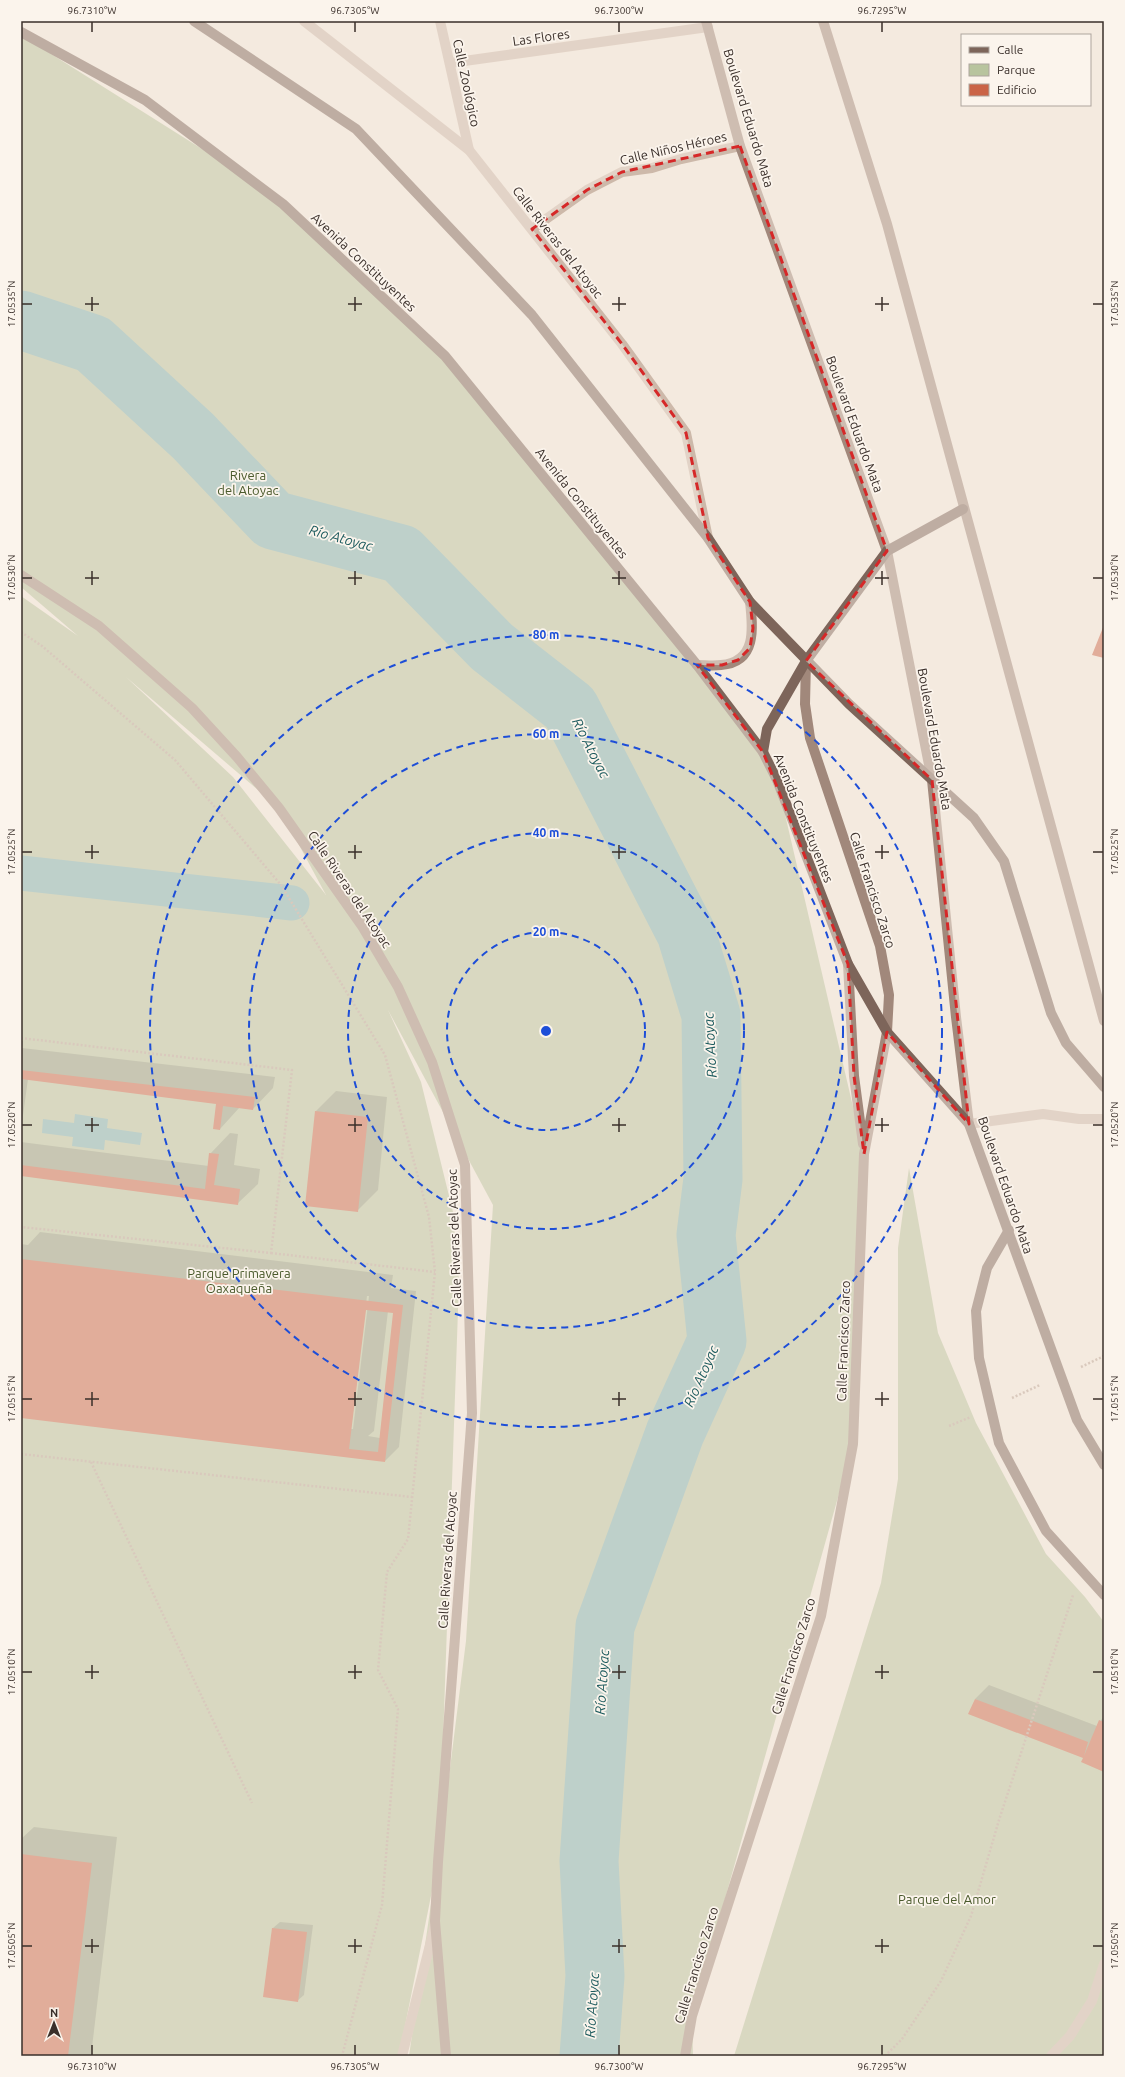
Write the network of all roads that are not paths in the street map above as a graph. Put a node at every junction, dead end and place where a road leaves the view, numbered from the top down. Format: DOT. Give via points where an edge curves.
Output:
graph roads {
  1 [pos="194,21"];
  2 [pos="304,21"];
  3 [pos="440,21"];
  4 [pos="823,21"];
  5 [pos="707,24"];
  6 [pos="21,32"];
  7 [pos="450,64"];
  8 [pos="740,146"];
  9 [pos="469,150"];
  10 [pos="532,229"];
  11 [pos="964,509"];
  12 [pos="708,538"];
  13 [pos="887,550"];
  14 [pos="21,574"];
  15 [pos="750,602"];
  16 [pos="806,661"];
  17 [pos="697,665"];
  18 [pos="763,752"];
  19 [pos="932,780"];
  20 [pos="848,964"];
  21 [pos="1104,1021"];
  22 [pos="887,1032"];
  23 [pos="1104,1087"];
  24 [pos="1104,1119"];
  25 [pos="969,1124"];
  26 [pos="864,1154"];
  27 [pos="1009,1230"];
  28 [pos="1104,1465"];
  29 [pos="1104,1595"];
  30 [pos="436,1921"];
  31 [pos="1104,1964"];
  32 [pos="402,2056"];
  33 [pos="446,2056"];
  34 [pos="685,2056"];
  35 [pos="1051,2056"];
  1 -- 12 [label="main road" via="356,129 532,315"];
  2 -- 9 [label="street, Calle Riveras del Atoyac"];
  3 -- 7 [label="street, Calle Zoológico"];
  4 -- 11 [label="street" via="887,224"];
  5 -- 7 [label="street, Las Flores"];
  5 -- 8 [label="street, Boulevard Eduardo Mata"];
  6 -- 17 [label="main road, Avenida Constituyentes" via="145,100 283,204 312,231 445,356"];
  7 -- 9 [label="street, Calle Zoológico"];
  8 -- 10 [label="street, Calle Niños Héroes" via="652,168 622,172 586,190"];
  8 -- 13 [label="street, Boulevard Eduardo Mata"];
  9 -- 10 [label="street, Calle Riveras del Atoyac"];
  10 -- 12 [label="street, Calle Riveras del Atoyac" via="622,344 686,433"];
  11 -- 13 [label="main road"];
  11 -- 21 [label="street"];
  12 -- 15 [label="main road"];
  13 -- 16 [label="main road"];
  13 -- 19 [label="street, Boulevard Eduardo Mata"];
  14 -- 30 [label="street, Calle Riveras del Atoyac" via="99,626 192,708 279,808 362,926 398,987 432,1062 466,1165 472,1413 439,1847"];
  15 -- 16 [label="main road"];
  15 -- 17 [label="street" via="753,628 750,648 738,660 722,666"];
  16 -- 18 [label="main road" via="767,729"];
  16 -- 19 [label="main road"];
  16 -- 22 [label="street, Calle Francisco Zarco" via="805,704 810,738 880,946 889,995"];
  17 -- 18 [label="main road, Avenida Constituyentes"];
  18 -- 20 [label="main road, Avenida Constituyentes" via="777,780"];
  19 -- 23 [label="main road" via="974,818 1004,861 1051,1013 1066,1042"];
  19 -- 25 [label="street, Boulevard Eduardo Mata"];
  20 -- 22 [label="main road, Avenida Constituyentes"];
  20 -- 26 [label="street, Calle Francisco Zarco" via="854,1076"];
  22 -- 25 [label="main road, Avenida Constituyentes"];
  22 -- 26 [label="street, Calle Francisco Zarco"];
  24 -- 25 [label="street" via="1079,1119 1044,1114"];
  25 -- 27 [label="main road, Boulevard Eduardo Mata"];
  26 -- 34 [label="street, Calle Francisco Zarco" via="853,1444 821,1616 692,2016"];
  27 -- 28 [label="main road, Boulevard Eduardo Mata" via="1077,1420"];
  27 -- 29 [label="main road" via="987,1268 976,1311 979,1358 999,1443 1046,1531"];
  30 -- 32 [label="street"];
  30 -- 33 [label="street, Calle Riveras del Atoyac"];
  31 -- 35 [label="street" via="1092,2001 1070,2036"];
}
